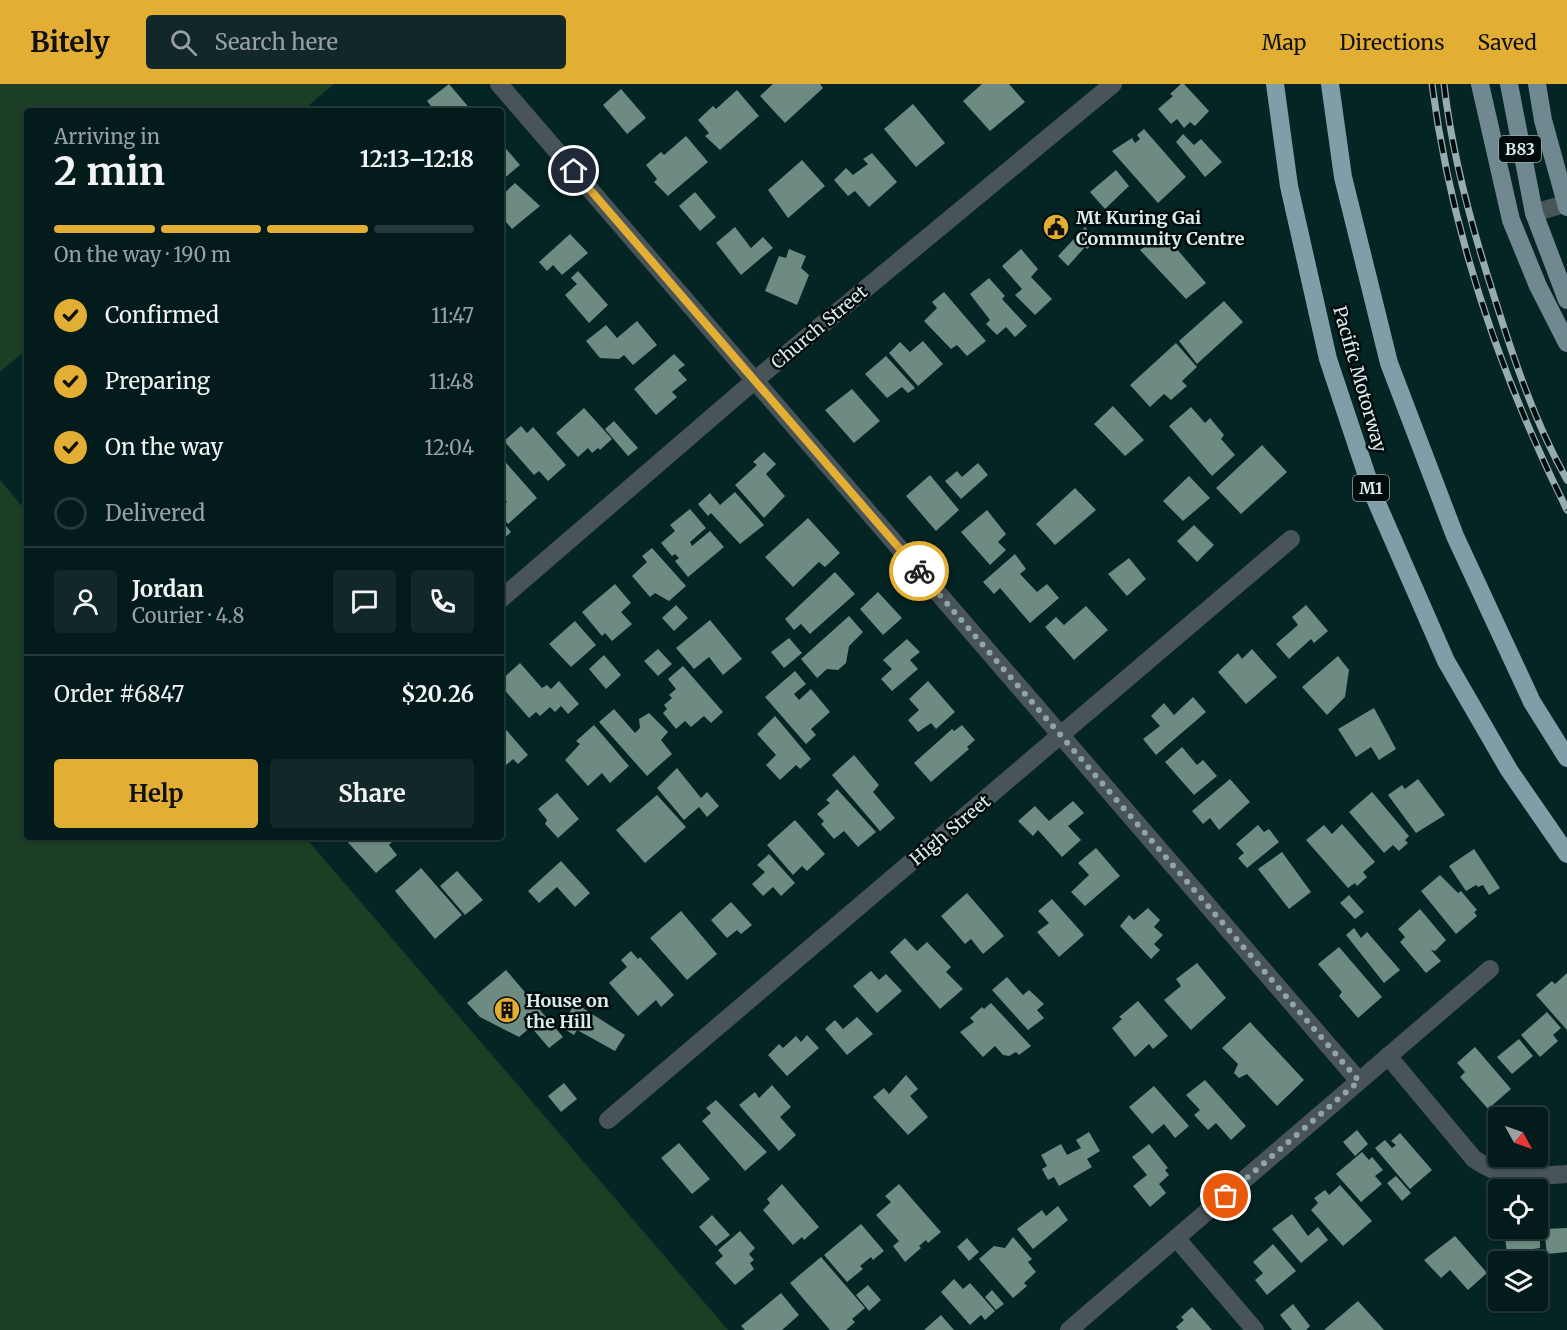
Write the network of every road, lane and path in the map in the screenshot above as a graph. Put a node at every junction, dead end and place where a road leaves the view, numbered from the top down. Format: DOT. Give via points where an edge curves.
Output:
graph roads {
  1 [pos="499,84"];
  2 [pos="1113,84"];
  3 [pos="1275,84"];
  4 [pos="1330,84"];
  5 [pos="1480,84"];
  6 [pos="1509,84"];
  7 [pos="1537,84"];
  8 [pos="1567,204"];
  9 [pos="1507,206"];
  10 [pos="1534,213"];
  11 [pos="1567,300"];
  12 [pos="1567,343"];
  13 [pos="754,381"];
  14 [pos="1291,538"];
  15 [pos="504,597"];
  16 [pos="1061,735"];
  17 [pos="1567,758"];
  18 [pos="1567,854"];
  19 [pos="1490,969"];
  20 [pos="1388,1056"];
  21 [pos="1359,1081"];
  22 [pos="608,1120"];
  23 [pos="1567,1174"];
  24 [pos="1177,1239"];
  25 [pos="1069,1330"];
  26 [pos="1255,1330"];
  1 -- 13 [label="street"];
  2 -- 13 [label="street, Church Street"];
  3 -- 18 [label="highway, Pacific Motorway / M1" via="1289,186 1328,358 1373,494 1446,661 1509,770"];
  4 -- 17 [label="highway, Pacific Motorway" via="1343,177 1389,363 1455,536 1532,702"];
  5 -- 9 [label="main road"];
  6 -- 10 [label="main road, B83"];
  7 -- 8 [label="main road, B83"];
  8 -- 10 [label="street"];
  9 -- 10 [label="main road"];
  9 -- 12 [label="main road" via="1538,286"];
  10 -- 11 [label="main road, B83"];
  13 -- 15 [label="street, Church Street"];
  13 -- 16 [label="street"];
  14 -- 16 [label="street, High Street"];
  16 -- 21 [label="street"];
  16 -- 22 [label="street, High Street"];
  19 -- 20 [label="street"];
  20 -- 21 [label="street"];
  20 -- 23 [label="street" via="1474,1159 1492,1171 1513,1177"];
  21 -- 24 [label="street"];
  24 -- 25 [label="street"];
  24 -- 26 [label="street"];
}
